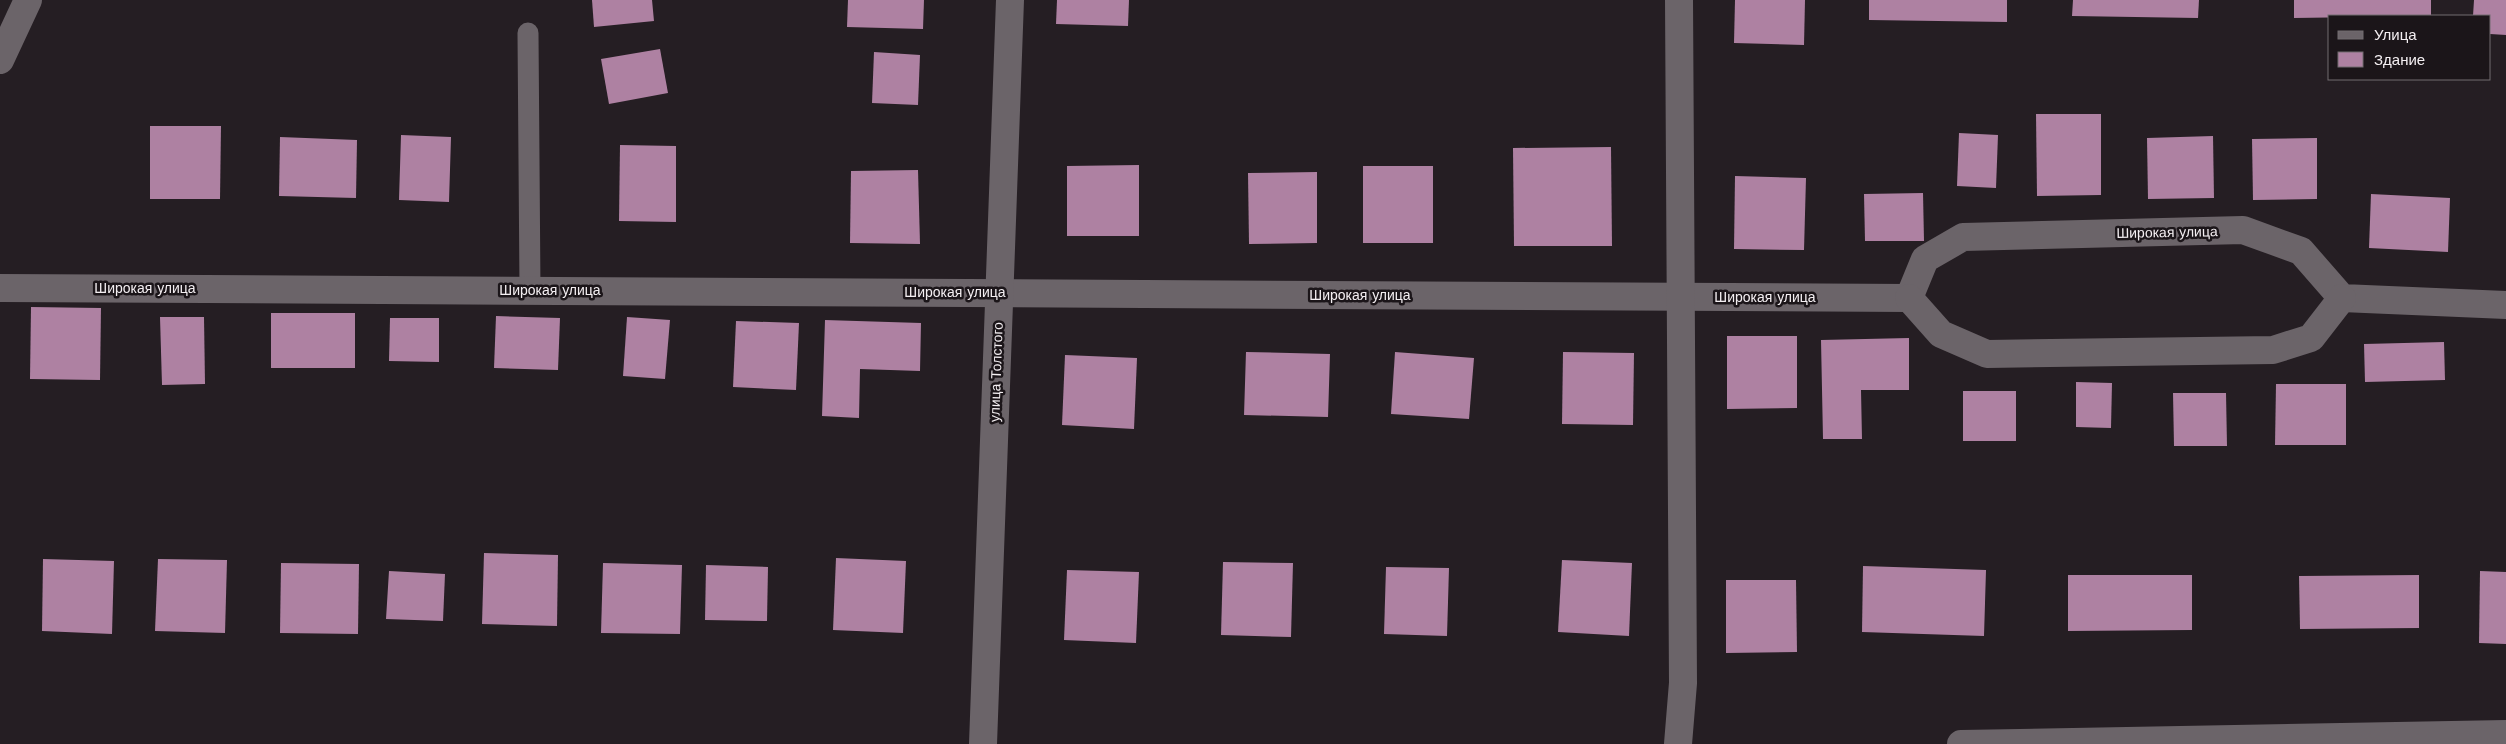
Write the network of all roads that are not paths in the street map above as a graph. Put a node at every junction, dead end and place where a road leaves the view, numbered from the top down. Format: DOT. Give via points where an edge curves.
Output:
graph roads {
  1 [pos="28,0"];
  2 [pos="1010,0"];
  3 [pos="1679,0"];
  4 [pos="528,33"];
  5 [pos="0,60"];
  6 [pos="0,288"];
  7 [pos="530,290"];
  8 [pos="998,292"];
  9 [pos="1681,296"];
  10 [pos="1909,298"];
  11 [pos="2342,298"];
  12 [pos="2506,304"];
  13 [pos="2506,734"];
  14 [pos="2401,740"];
  15 [pos="983,744"];
  16 [pos="1678,744"];
  17 [pos="1961,744"];
  1 -- 5 [label="street"];
  2 -- 8 [label="street, улица Толстого"];
  3 -- 9 [label="street"];
  4 -- 7 [label="lane"];
  6 -- 7 [label="street, Широкая улица"];
  7 -- 8 [label="street, Широкая улица"];
  8 -- 9 [label="street, Широкая улица"];
  8 -- 15 [label="street, улица Толстого"];
  9 -- 10 [label="street, Широкая улица"];
  9 -- 16 [label="street" via="1683,684"];
  10 -- 11 [label="street" via="1941,334 1987,354 2273,350 2311,338"];
  10 -- 11 [label="street, Широкая улица" via="1925,259 1963,237 2243,230 2301,251"];
  11 -- 12 [label="street"];
  13 -- 14 [label="street"];
  14 -- 17 [label="street"];
}
